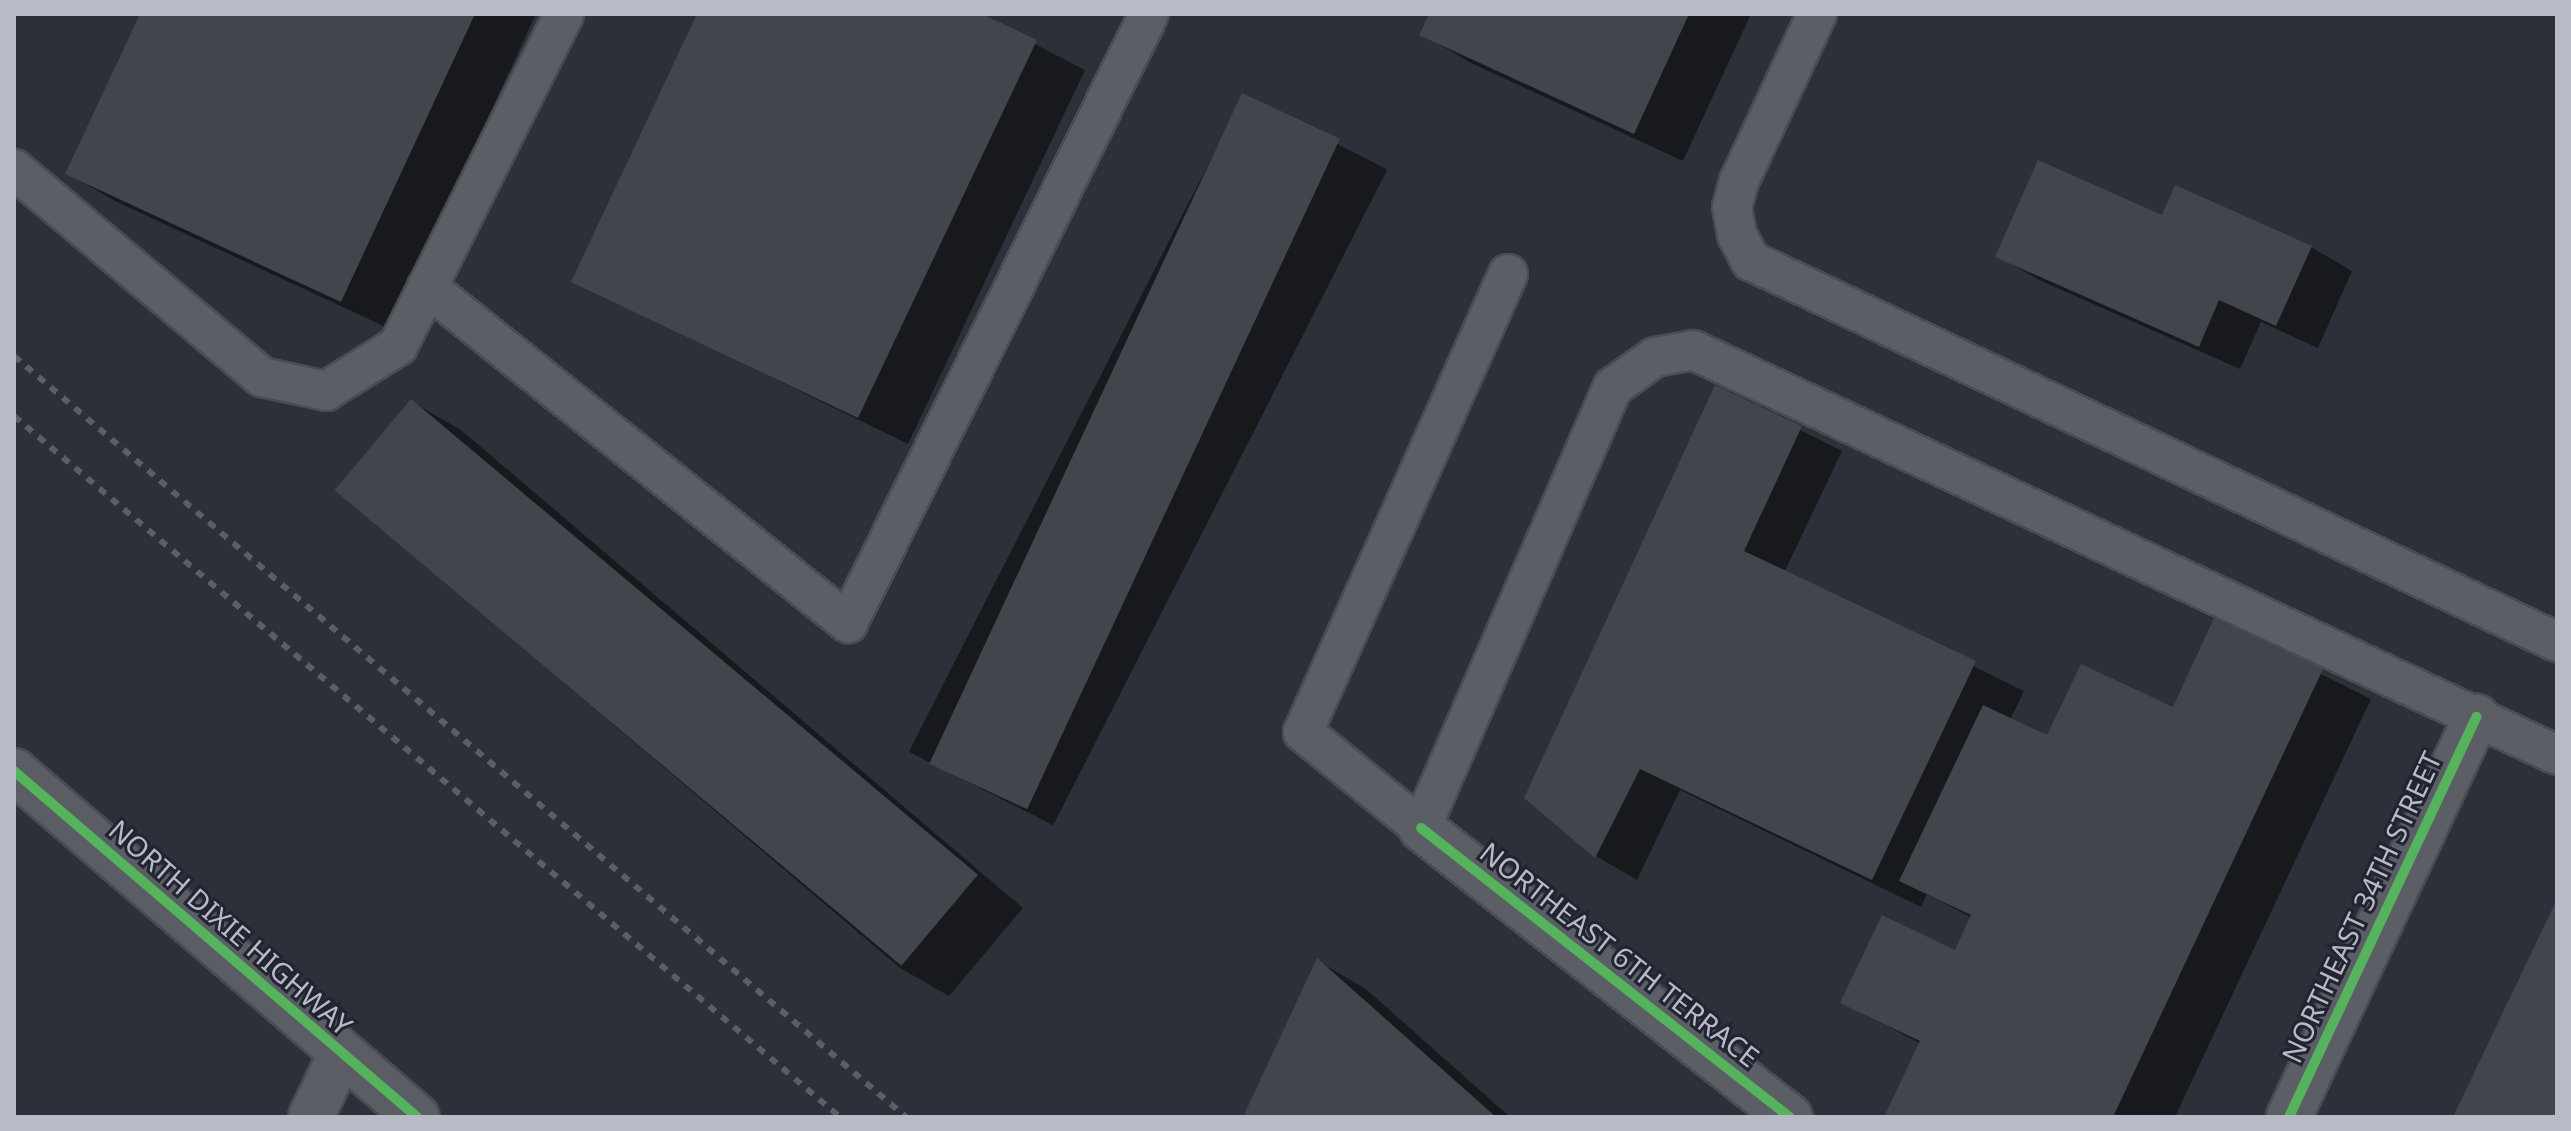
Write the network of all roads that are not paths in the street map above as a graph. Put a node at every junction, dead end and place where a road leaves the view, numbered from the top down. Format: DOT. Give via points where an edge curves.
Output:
graph roads {
  1 [pos="564,14"];
  2 [pos="1149,14"];
  3 [pos="1817,14"];
  4 [pos="14,169"];
  5 [pos="1508,274"];
  6 [pos="427,287"];
  7 [pos="2557,642"];
  8 [pos="2476,717"];
  9 [pos="2557,755"];
  10 [pos="14,771"];
  11 [pos="1421,828"];
  12 [pos="341,1054"];
  13 [pos="311,1117"];
  14 [pos="417,1117"];
  15 [pos="1790,1117"];
  16 [pos="2289,1117"];
  1 -- 6 [label="lane"];
  2 -- 6 [label="lane" via="848,623"];
  3 -- 7 [label="lane" via="1736,194 1737,235 1751,261"];
  4 -- 6 [label="lane" via="262,377 326,391 398,346"];
  5 -- 11 [label="lane" via="1303,732"];
  8 -- 9 [label="lane"];
  8 -- 11 [label="lane" via="1693,350 1655,357 1613,387"];
  8 -- 16 [label="street, NORTHEAST 34TH STREET"];
  10 -- 12 [label="main road, NORTH DIXIE HIGHWAY"];
  11 -- 15 [label="street, NORTHEAST 6TH TERRACE"];
  12 -- 13 [label="street"];
  12 -- 14 [label="main road, NORTH DIXIE HIGHWAY"];
}
